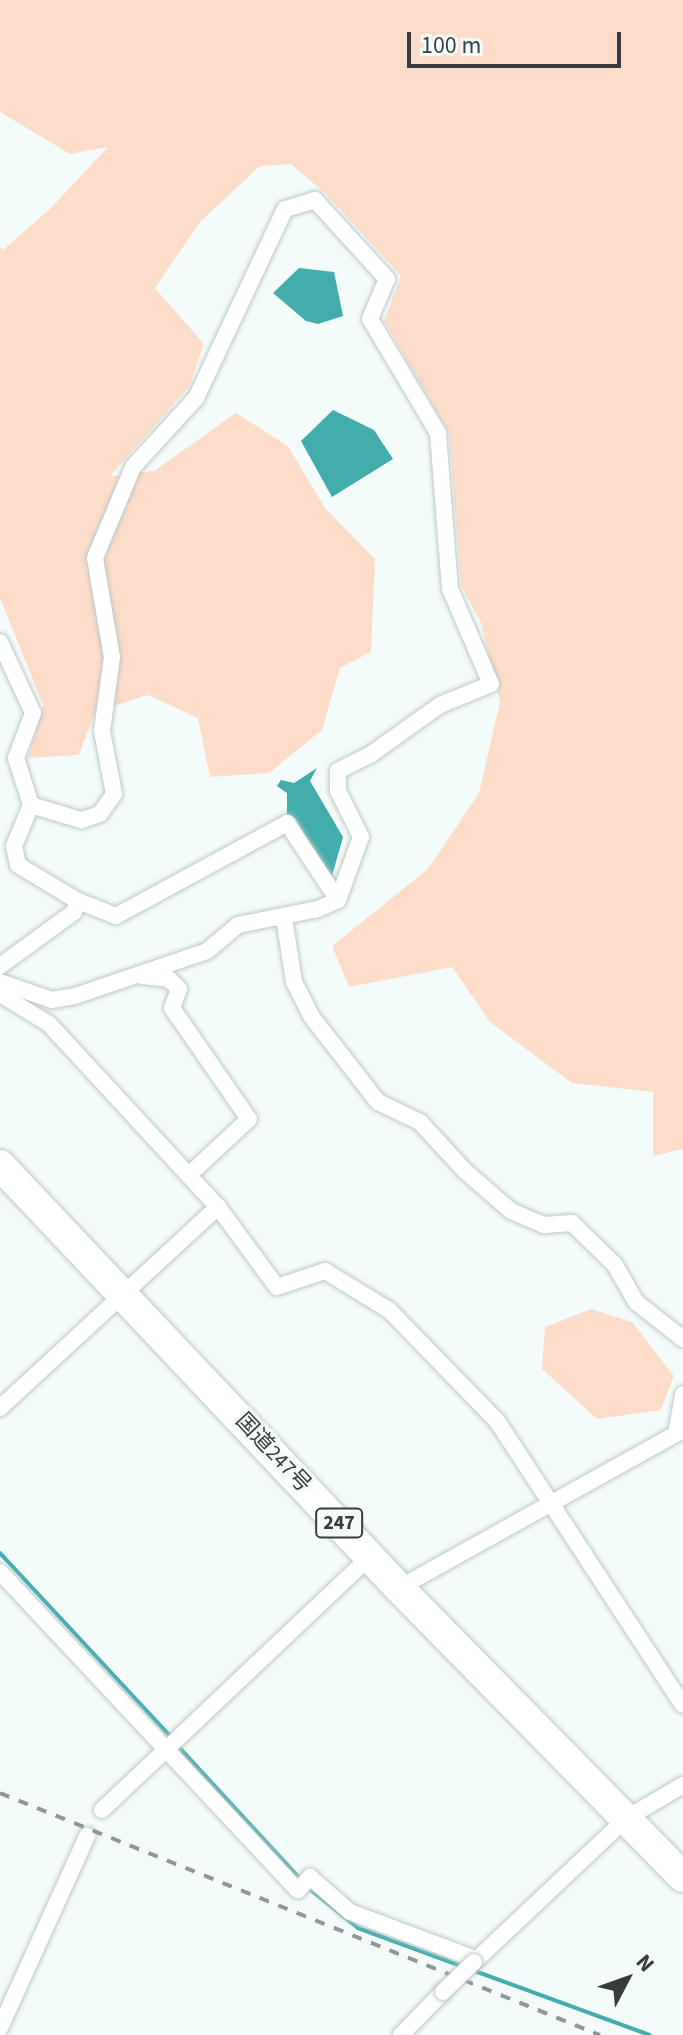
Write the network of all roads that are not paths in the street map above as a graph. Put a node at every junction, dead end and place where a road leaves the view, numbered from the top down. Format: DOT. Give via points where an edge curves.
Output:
graph roads {
  1 [pos="0,642"];
  2 [pos="31,805"];
  3 [pos="338,900"];
  4 [pos="78,901"];
  5 [pos="284,918"];
  6 [pos="0,966"];
  7 [pos="136,976"];
  8 [pos="0,982"];
  9 [pos="0,994"];
  10 [pos="0,1165"];
  11 [pos="189,1175"];
  12 [pos="218,1207"];
  13 [pos="122,1292"];
  14 [pos="683,1339"];
  15 [pos="683,1395"];
  16 [pos="0,1408"];
  17 [pos="680,1429"];
  18 [pos="552,1503"];
  19 [pos="370,1557"];
  20 [pos="0,1572"];
  21 [pos="399,1588"];
  22 [pos="683,1705"];
  23 [pos="167,1748"];
  24 [pos="683,1785"];
  25 [pos="102,1810"];
  26 [pos="627,1818"];
  27 [pos="87,1836"];
  28 [pos="683,1877"];
  29 [pos="475,1961"];
  30 [pos="0,2028"];
  31 [pos="401,2035"];
  1 -- 2 [label="street" via="33,713 16,758"];
  2 -- 3 [label="street" via="81,820 100,814 114,794 102,731 112,657 95,558 133,467 196,398 285,209 315,200 387,279 370,319 438,433 450,589 491,684 440,705 338,771 338,791 361,837"];
  2 -- 4 [label="street" via="14,846 18,865"];
  3 -- 4 [label="street" via="287,823 116,916"];
  3 -- 5 [label="street"];
  4 -- 6 [label="street" via="74,912"];
  5 -- 7 [label="street" via="238,925 207,951"];
  5 -- 14 [label="street" via="294,982 311,1016 378,1102 420,1122 511,1211 544,1225 572,1223 615,1265 636,1302"];
  7 -- 8 [label="street" via="52,1000"];
  7 -- 11 [label="street" via="169,979 179,989 172,1008 249,1119"];
  9 -- 11 [label="street" via="49,1024"];
  10 -- 13 [label="highway, 国道247号 / 247"];
  11 -- 12 [label="street"];
  12 -- 13 [label="street"];
  12 -- 18 [label="street" via="277,1287 325,1271 389,1310 497,1421"];
  13 -- 16 [label="street"];
  13 -- 19 [label="highway, 国道247号 / 247"];
  15 -- 17 [label="street"];
  17 -- 18 [label="street"];
  18 -- 21 [label="street"];
  18 -- 22 [label="street"];
  19 -- 21 [label="highway, 国道247号 / 247"];
  19 -- 23 [label="street"];
  20 -- 23 [label="street"];
  21 -- 26 [label="highway, 国道247号 / 247"];
  23 -- 25 [label="street"];
  23 -- 29 [label="street" via="298,1890 310,1877 350,1912"];
  24 -- 26 [label="street"];
  26 -- 28 [label="highway, 国道247号 / 247"];
  26 -- 29 [label="street"];
  27 -- 30 [label="street"];
  29 -- 31 [label="street, bridge"];
}
